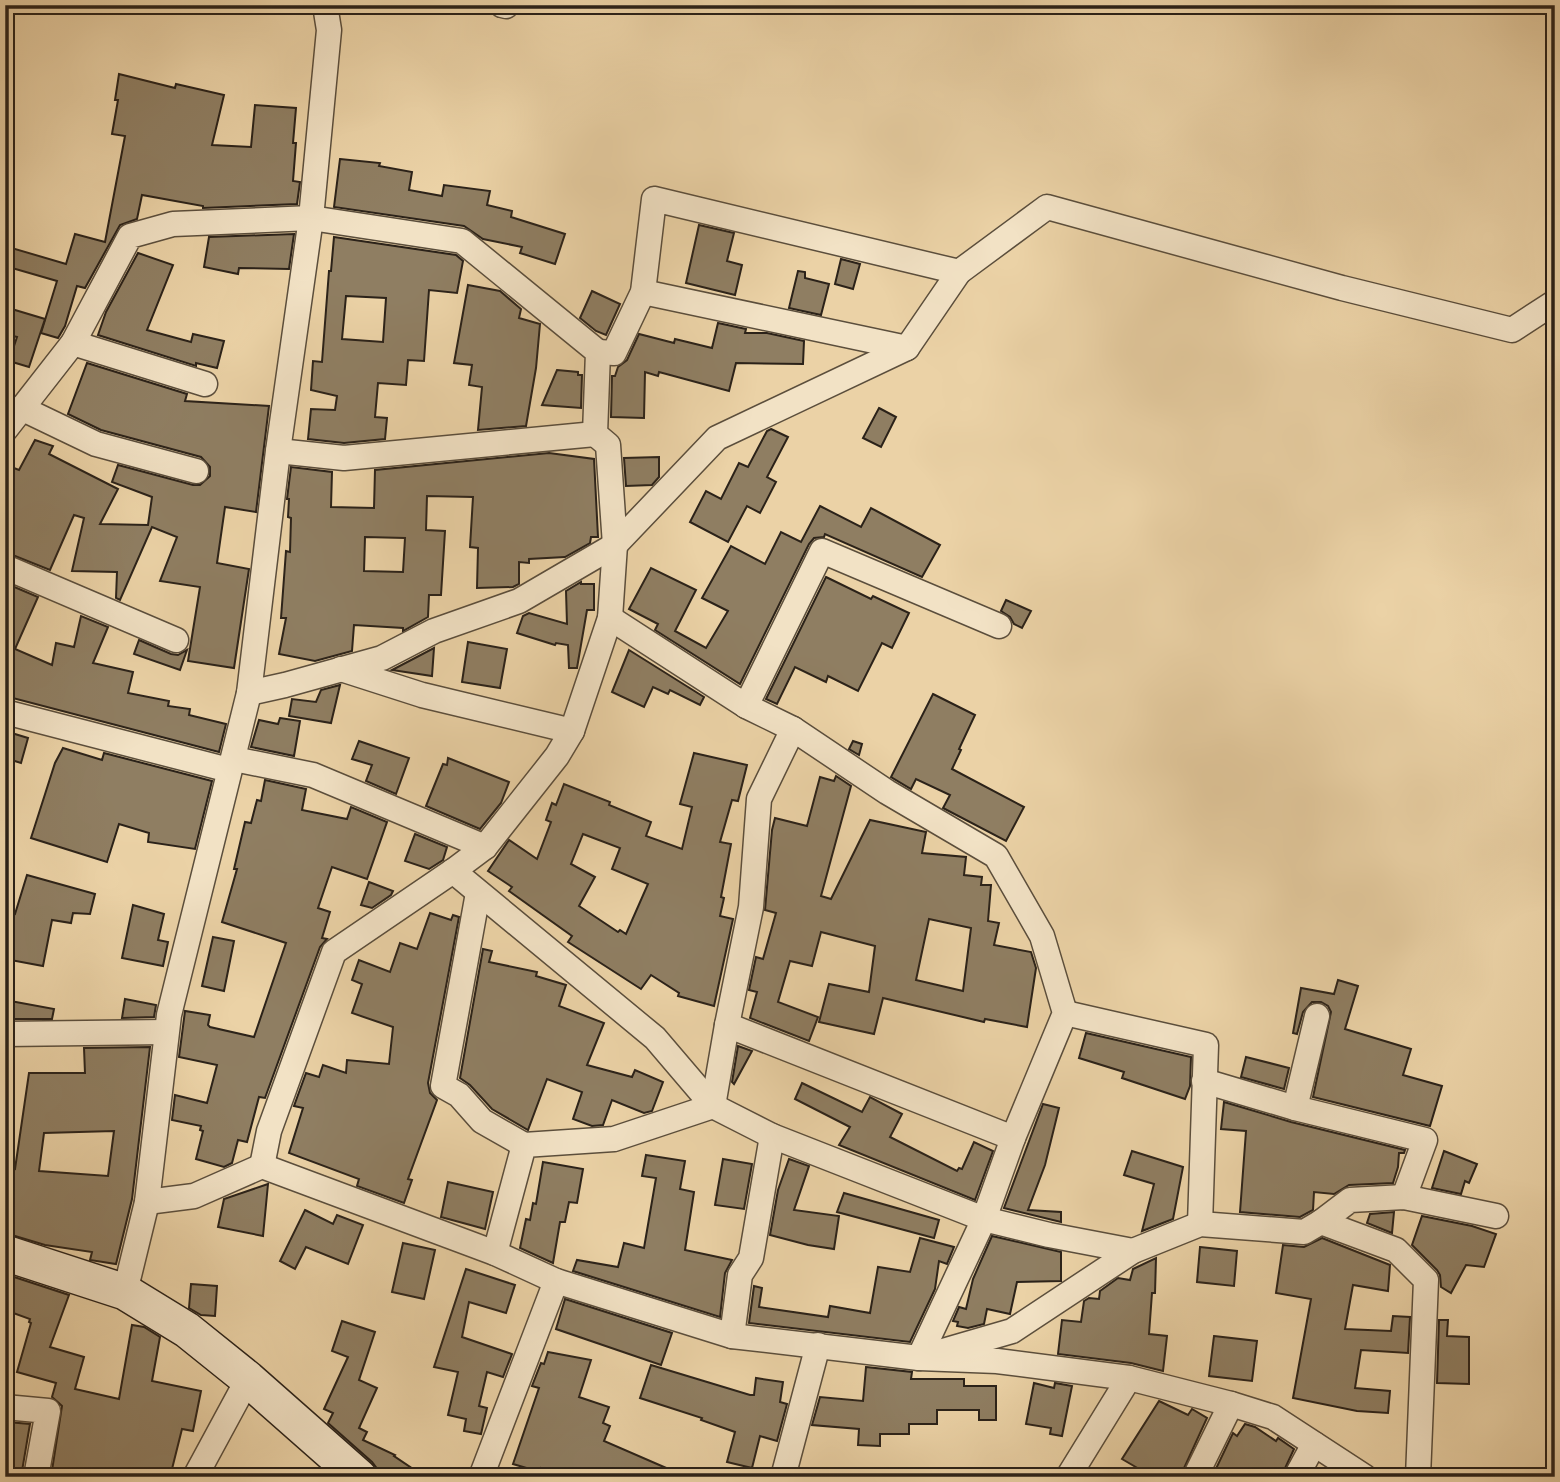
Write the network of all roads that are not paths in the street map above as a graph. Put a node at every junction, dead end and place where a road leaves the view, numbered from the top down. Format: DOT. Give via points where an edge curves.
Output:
graph roads {
  1 [pos="326,5"];
  2 [pos="311,218"];
  3 [pos="959,272"];
  4 [pos="643,292"];
  5 [pos="1555,302"];
  6 [pos="73,342"];
  7 [pos="907,348"];
  8 [pos="598,352"];
  9 [pos="205,384"];
  10 [pos="21,408"];
  11 [pos="5,430"];
  12 [pos="595,434"];
  13 [pos="278,451"];
  14 [pos="196,471"];
  15 [pos="615,545"];
  16 [pos="5,568"];
  17 [pos="610,618"];
  18 [pos="999,626"];
  19 [pos="176,640"];
  20 [pos="341,669"];
  21 [pos="249,693"];
  22 [pos="746,706"];
  23 [pos="5,712"];
  24 [pos="793,729"];
  25 [pos="572,731"];
  26 [pos="232,764"];
  27 [pos="485,847"];
  28 [pos="453,871"];
  29 [pos="478,893"];
  30 [pos="1066,1013"];
  31 [pos="1317,1016"];
  32 [pos="727,1025"];
  33 [pos="166,1032"];
  34 [pos="5,1034"];
  35 [pos="1204,1081"];
  36 [pos="713,1106"];
  37 [pos="1295,1108"];
  38 [pos="772,1136"];
  39 [pos="1013,1138"];
  40 [pos="524,1145"];
  41 [pos="261,1166"];
  42 [pos="1404,1197"];
  43 [pos="147,1202"];
  44 [pos="1496,1216"];
  45 [pos="984,1219"];
  46 [pos="1321,1222"];
  47 [pos="1200,1224"];
  48 [pos="1133,1251"];
  49 [pos="5,1253"];
  50 [pos="495,1253"];
  51 [pos="556,1281"];
  52 [pos="125,1292"];
  53 [pos="732,1336"];
  54 [pos="818,1345"];
  55 [pos="919,1358"];
  56 [pos="1129,1378"];
  57 [pos="248,1379"];
  58 [pos="1231,1404"];
  59 [pos="5,1407"];
  60 [pos="1314,1444"];
  61 [pos="489,1475"];
  62 [pos="36,1477"];
  63 [pos="195,1477"];
  64 [pos="359,1477"];
  65 [pos="783,1477"];
  66 [pos="1068,1477"];
  67 [pos="1195,1477"];
  68 [pos="1296,1477"];
  69 [pos="1365,1477"];
  70 [pos="1418,1477"];
  1 -- 2 [label="street" via="329,30"];
  2 -- 6 [label="street" via="173,224 130,236"];
  2 -- 8 [label="street" via="462,241"];
  2 -- 13 [label="street"];
  3 -- 4 [label="street" via="654,199"];
  3 -- 5 [label="street" via="1047,207 1512,330"];
  3 -- 7 [label="street"];
  4 -- 7 [label="street"];
  4 -- 8 [label="street" via="614,353"];
  6 -- 9 [label="street"];
  6 -- 10 [label="street"];
  7 -- 15 [label="street" via="717,438"];
  8 -- 12 [label="street"];
  10 -- 11 [label="street"];
  10 -- 14 [label="street" via="96,444"];
  12 -- 13 [label="street" via="344,458"];
  12 -- 15 [label="street" via="608,445"];
  13 -- 21 [label="street"];
  15 -- 17 [label="street"];
  15 -- 20 [label="street" via="519,601 434,631 382,658"];
  16 -- 19 [label="street"];
  17 -- 22 [label="street"];
  17 -- 25 [label="street"];
  18 -- 22 [label="street" via="822,551"];
  20 -- 21 [label="street"];
  20 -- 25 [label="street" via="422,695"];
  21 -- 26 [label="street"];
  22 -- 24 [label="street"];
  23 -- 26 [label="street"];
  24 -- 30 [label="street" via="887,792 996,856 1042,936"];
  24 -- 32 [label="street" via="759,799 751,908"];
  25 -- 27 [label="street"];
  26 -- 27 [label="street" via="313,775"];
  26 -- 33 [label="street"];
  27 -- 28 [label="street"];
  28 -- 29 [label="street"];
  28 -- 41 [label="street" via="334,952 269,1131"];
  29 -- 36 [label="street" via="655,1038"];
  29 -- 40 [label="street" via="443,1086 460,1095 482,1121"];
  30 -- 35 [label="street" via="1206,1045"];
  30 -- 39 [label="street"];
  31 -- 37 [label="street"];
  32 -- 36 [label="street"];
  32 -- 39 [label="street"];
  33 -- 34 [label="street"];
  33 -- 43 [label="street"];
  35 -- 37 [label="street"];
  35 -- 47 [label="street"];
  36 -- 38 [label="street"];
  36 -- 40 [label="street" via="614,1139"];
  37 -- 42 [label="street" via="1425,1140"];
  38 -- 45 [label="street"];
  38 -- 53 [label="street" via="751,1258 740,1275"];
  39 -- 45 [label="street"];
  40 -- 50 [label="street"];
  41 -- 43 [label="street" via="194,1196"];
  41 -- 50 [label="street"];
  42 -- 44 [label="street"];
  42 -- 46 [label="street" via="1350,1200"];
  43 -- 52 [label="street"];
  45 -- 48 [label="street"];
  45 -- 55 [label="street"];
  46 -- 47 [label="street" via="1304,1232"];
  46 -- 70 [label="street" via="1396,1250 1426,1280"];
  47 -- 48 [label="street"];
  48 -- 55 [label="street" via="1012,1331"];
  49 -- 52 [label="main road"];
  50 -- 51 [label="street"];
  51 -- 53 [label="street"];
  51 -- 61 [label="street"];
  52 -- 57 [label="main road" via="187,1330"];
  53 -- 54 [label="street"];
  54 -- 55 [label="street"];
  54 -- 65 [label="street"];
  55 -- 56 [label="street" via="997,1361"];
  56 -- 58 [label="street"];
  56 -- 66 [label="street"];
  57 -- 63 [label="street"];
  57 -- 64 [label="main road"];
  58 -- 60 [label="street" via="1273,1417"];
  58 -- 67 [label="street"];
  59 -- 62 [label="street" via="48,1410"];
  60 -- 68 [label="street"];
  60 -- 69 [label="street"];
}
